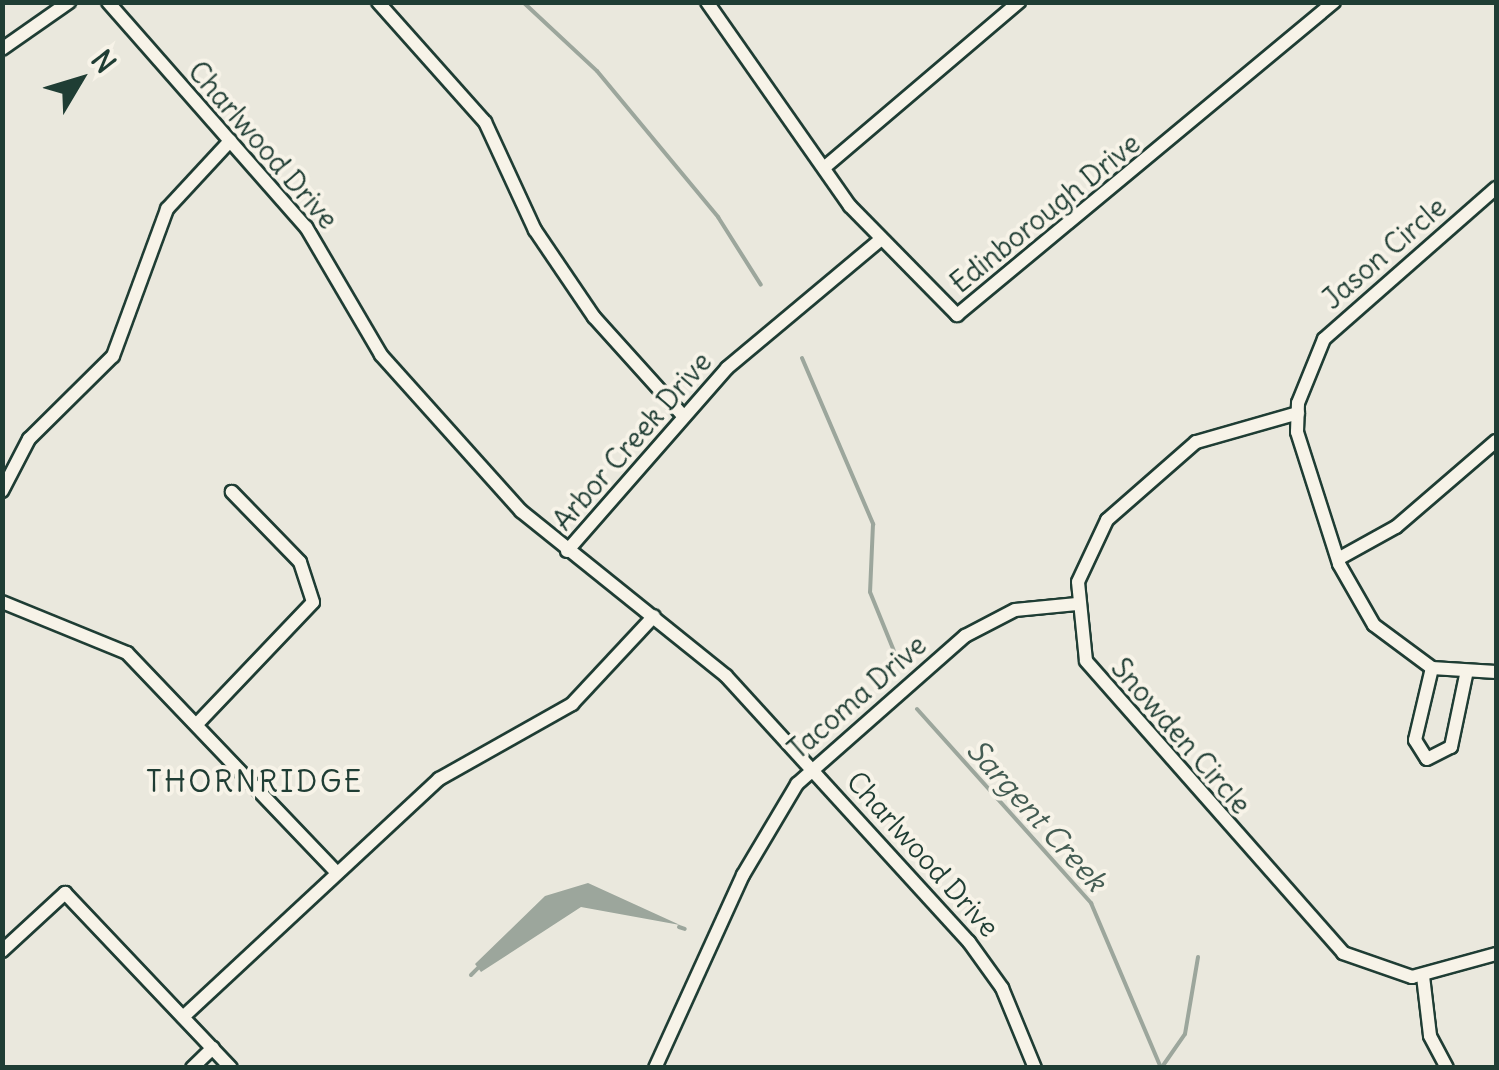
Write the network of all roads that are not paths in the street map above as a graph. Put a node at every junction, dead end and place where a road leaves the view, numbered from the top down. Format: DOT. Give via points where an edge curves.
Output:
graph roads {
  1 [pos="69,2"];
  2 [pos="108,2"];
  3 [pos="378,2"];
  4 [pos="706,2"];
  5 [pos="1019,2"];
  6 [pos="1334,2"];
  7 [pos="2,49"];
  8 [pos="230,141"];
  9 [pos="824,167"];
  10 [pos="1496,188"];
  11 [pos="879,241"];
  12 [pos="1298,413"];
  13 [pos="683,416"];
  14 [pos="1496,441"];
  15 [pos="2,491"];
  16 [pos="232,492"];
  17 [pos="567,551"];
  18 [pos="1338,559"];
  19 [pos="2,602"];
  20 [pos="1076,604"];
  21 [pos="654,616"];
  22 [pos="1432,668"];
  23 [pos="1496,672"];
  24 [pos="1466,674"];
  25 [pos="197,724"];
  26 [pos="813,768"];
  27 [pos="336,872"];
  28 [pos="2,951"];
  29 [pos="1496,954"];
  30 [pos="1423,976"];
  31 [pos="183,1017"];
  32 [pos="212,1048"];
  33 [pos="192,1068"];
  34 [pos="231,1068"];
  35 [pos="655,1068"];
  36 [pos="1034,1068"];
  37 [pos="1447,1068"];
  1 -- 7 [label="street"];
  2 -- 8 [label="street, Charlwood Drive"];
  3 -- 13 [label="street" via="486,122 535,230 594,317"];
  4 -- 9 [label="street, Edinborough Drive"];
  5 -- 9 [label="street"];
  6 -- 11 [label="street, Edinborough Drive" via="971,312 944,309"];
  8 -- 15 [label="street" via="167,209 112,356 30,439"];
  8 -- 17 [label="street, Charlwood Drive" via="306,227 381,355"];
  9 -- 11 [label="street, Edinborough Drive"];
  10 -- 12 [label="street, Jason Circle" via="1324,340"];
  11 -- 13 [label="street, Arbor Creek Drive"];
  12 -- 18 [label="street, Jason Circle" via="1303,465"];
  12 -- 20 [label="street, Snowden Circle" via="1216,432 1165,466 1106,520"];
  13 -- 17 [label="street, Arbor Creek Drive" via="631,488"];
  14 -- 18 [label="street" via="1396,527"];
  16 -- 25 [label="street" via="300,562 313,602"];
  17 -- 21 [label="street, Arbor Creek Drive"];
  18 -- 22 [label="street, Jason Circle" via="1374,625"];
  19 -- 25 [label="street" via="104,637"];
  20 -- 26 [label="street, Tacoma Drive" via="1016,610 965,636"];
  20 -- 30 [label="street, Snowden Circle" via="1086,661 1102,688 1307,918 1370,969"];
  21 -- 26 [label="street, Charlwood Drive"];
  21 -- 27 [label="street" via="572,704 456,766"];
  22 -- 24 [label="street, Jason Circle"];
  22 -- 24 [label="street" via="1416,740 1426,759 1451,747"];
  23 -- 24 [label="street, Jason Circle"];
  25 -- 27 [label="street"];
  26 -- 35 [label="street, Tacoma Drive" via="743,875"];
  26 -- 36 [label="street, Charlwood Drive" via="988,964"];
  27 -- 31 [label="street"];
  28 -- 31 [label="street" via="65,893"];
  29 -- 30 [label="street, Snowden Circle"];
  30 -- 37 [label="street" via="1430,1036"];
  31 -- 32 [label="street"];
  32 -- 33 [label="street"];
  32 -- 34 [label="street"];
}
